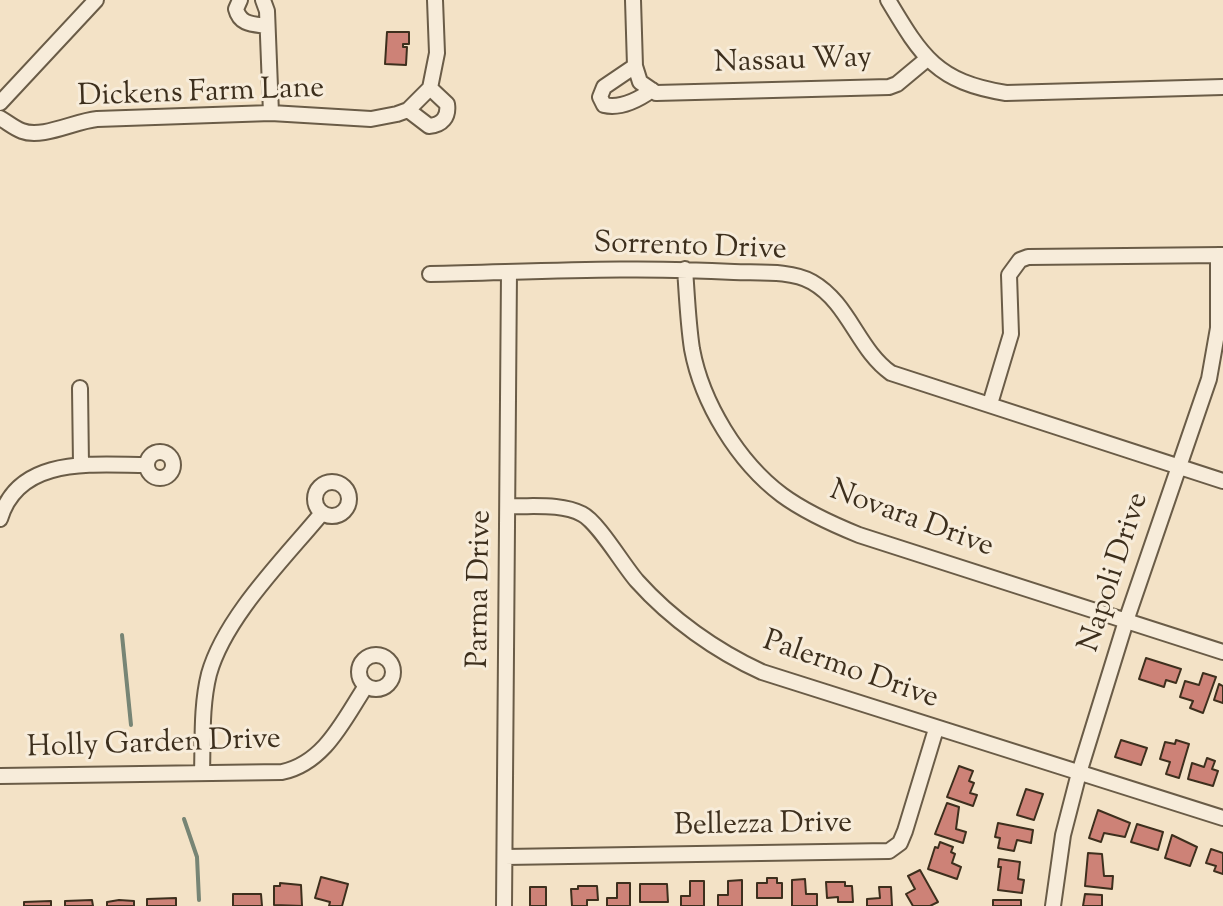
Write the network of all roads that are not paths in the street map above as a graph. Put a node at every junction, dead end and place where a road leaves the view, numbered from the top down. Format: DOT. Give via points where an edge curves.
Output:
graph roads {
  1 [pos="96,0"];
  2 [pos="240,0"];
  3 [pos="263,0"];
  4 [pos="435,0"];
  5 [pos="633,0"];
  6 [pos="888,0"];
  7 [pos="267,26"];
  8 [pos="927,59"];
  9 [pos="635,66"];
  10 [pos="646,86"];
  11 [pos="1223,87"];
  12 [pos="430,88"];
  13 [pos="0,103"];
  14 [pos="408,110"];
  15 [pos="271,113"];
  16 [pos="0,118"];
  17 [pos="1220,255"];
  18 [pos="685,269"];
  19 [pos="509,272"];
  20 [pos="430,274"];
  21 [pos="80,388"];
  22 [pos="990,404"];
  23 [pos="81,465"];
  24 [pos="147,465"];
  25 [pos="1179,467"];
  26 [pos="1223,481"];
  27 [pos="509,506"];
  28 [pos="322,513"];
  29 [pos="0,519"];
  30 [pos="1126,621"];
  31 [pos="1223,652"];
  32 [pos="366,686"];
  33 [pos="936,729"];
  34 [pos="202,773"];
  35 [pos="1079,773"];
  36 [pos="0,776"];
  37 [pos="1223,818"];
  38 [pos="505,857"];
  39 [pos="504,906"];
  40 [pos="1053,906"];
  1 -- 13 [label="street"];
  2 -- 7 [label="street" via="240,19"];
  3 -- 7 [label="street"];
  4 -- 12 [label="street" via="437,53"];
  5 -- 9 [label="street"];
  6 -- 8 [label="street"];
  7 -- 15 [label="street"];
  8 -- 10 [label="street, Nassau Way" via="889,87 656,93"];
  8 -- 11 [label="street" via="953,78 1006,93"];
  9 -- 10 [label="street"];
  9 -- 10 [label="street, Nassau Way" via="604,87 604,105 641,98"];
  12 -- 14 [label="street"];
  12 -- 14 [label="street" via="447,104 444,120 429,126"];
  14 -- 15 [label="street, Dickens Farm Lane" via="371,119"];
  15 -- 16 [label="street, Dickens Farm Lane" via="83,120 31,134"];
  17 -- 22 [label="street" via="1020,260 1009,275 1011,334"];
  17 -- 25 [label="street, Napoli Drive" via="1217,345"];
  18 -- 19 [label="street, Sorrento Drive"];
  18 -- 22 [label="street, Sorrento Drive" via="783,275 812,282 891,373"];
  18 -- 30 [label="street, Novara Drive" via="693,352 707,394 726,432 776,490 821,519 859,535"];
  19 -- 20 [label="street, Sorrento Drive"];
  19 -- 27 [label="street, Parma Drive"];
  21 -- 23 [label="street"];
  22 -- 25 [label="street, Sorrento Drive"];
  23 -- 24 [label="street"];
  23 -- 29 [label="street" via="31,477 9,499"];
  25 -- 26 [label="street, Sorrento Drive"];
  25 -- 30 [label="street, Napoli Drive"];
  27 -- 33 [label="street, Palermo Drive" via="561,508 586,515 641,585 736,660"];
  27 -- 38 [label="street, Parma Drive"];
  28 -- 34 [label="street" via="236,619 218,651 204,702"];
  30 -- 31 [label="street, Novara Drive"];
  30 -- 35 [label="street, Napoli Drive"];
  32 -- 34 [label="street, Holly Garden Drive" via="326,746 306,764 282,772"];
  33 -- 35 [label="street, Palermo Drive"];
  33 -- 38 [label="street, Bellezza Drive" via="905,831 889,851"];
  34 -- 36 [label="street, Holly Garden Drive"];
  35 -- 37 [label="street, Palermo Drive"];
  35 -- 40 [label="street, Napoli Drive"];
  38 -- 39 [label="street, Parma Drive"];
}
